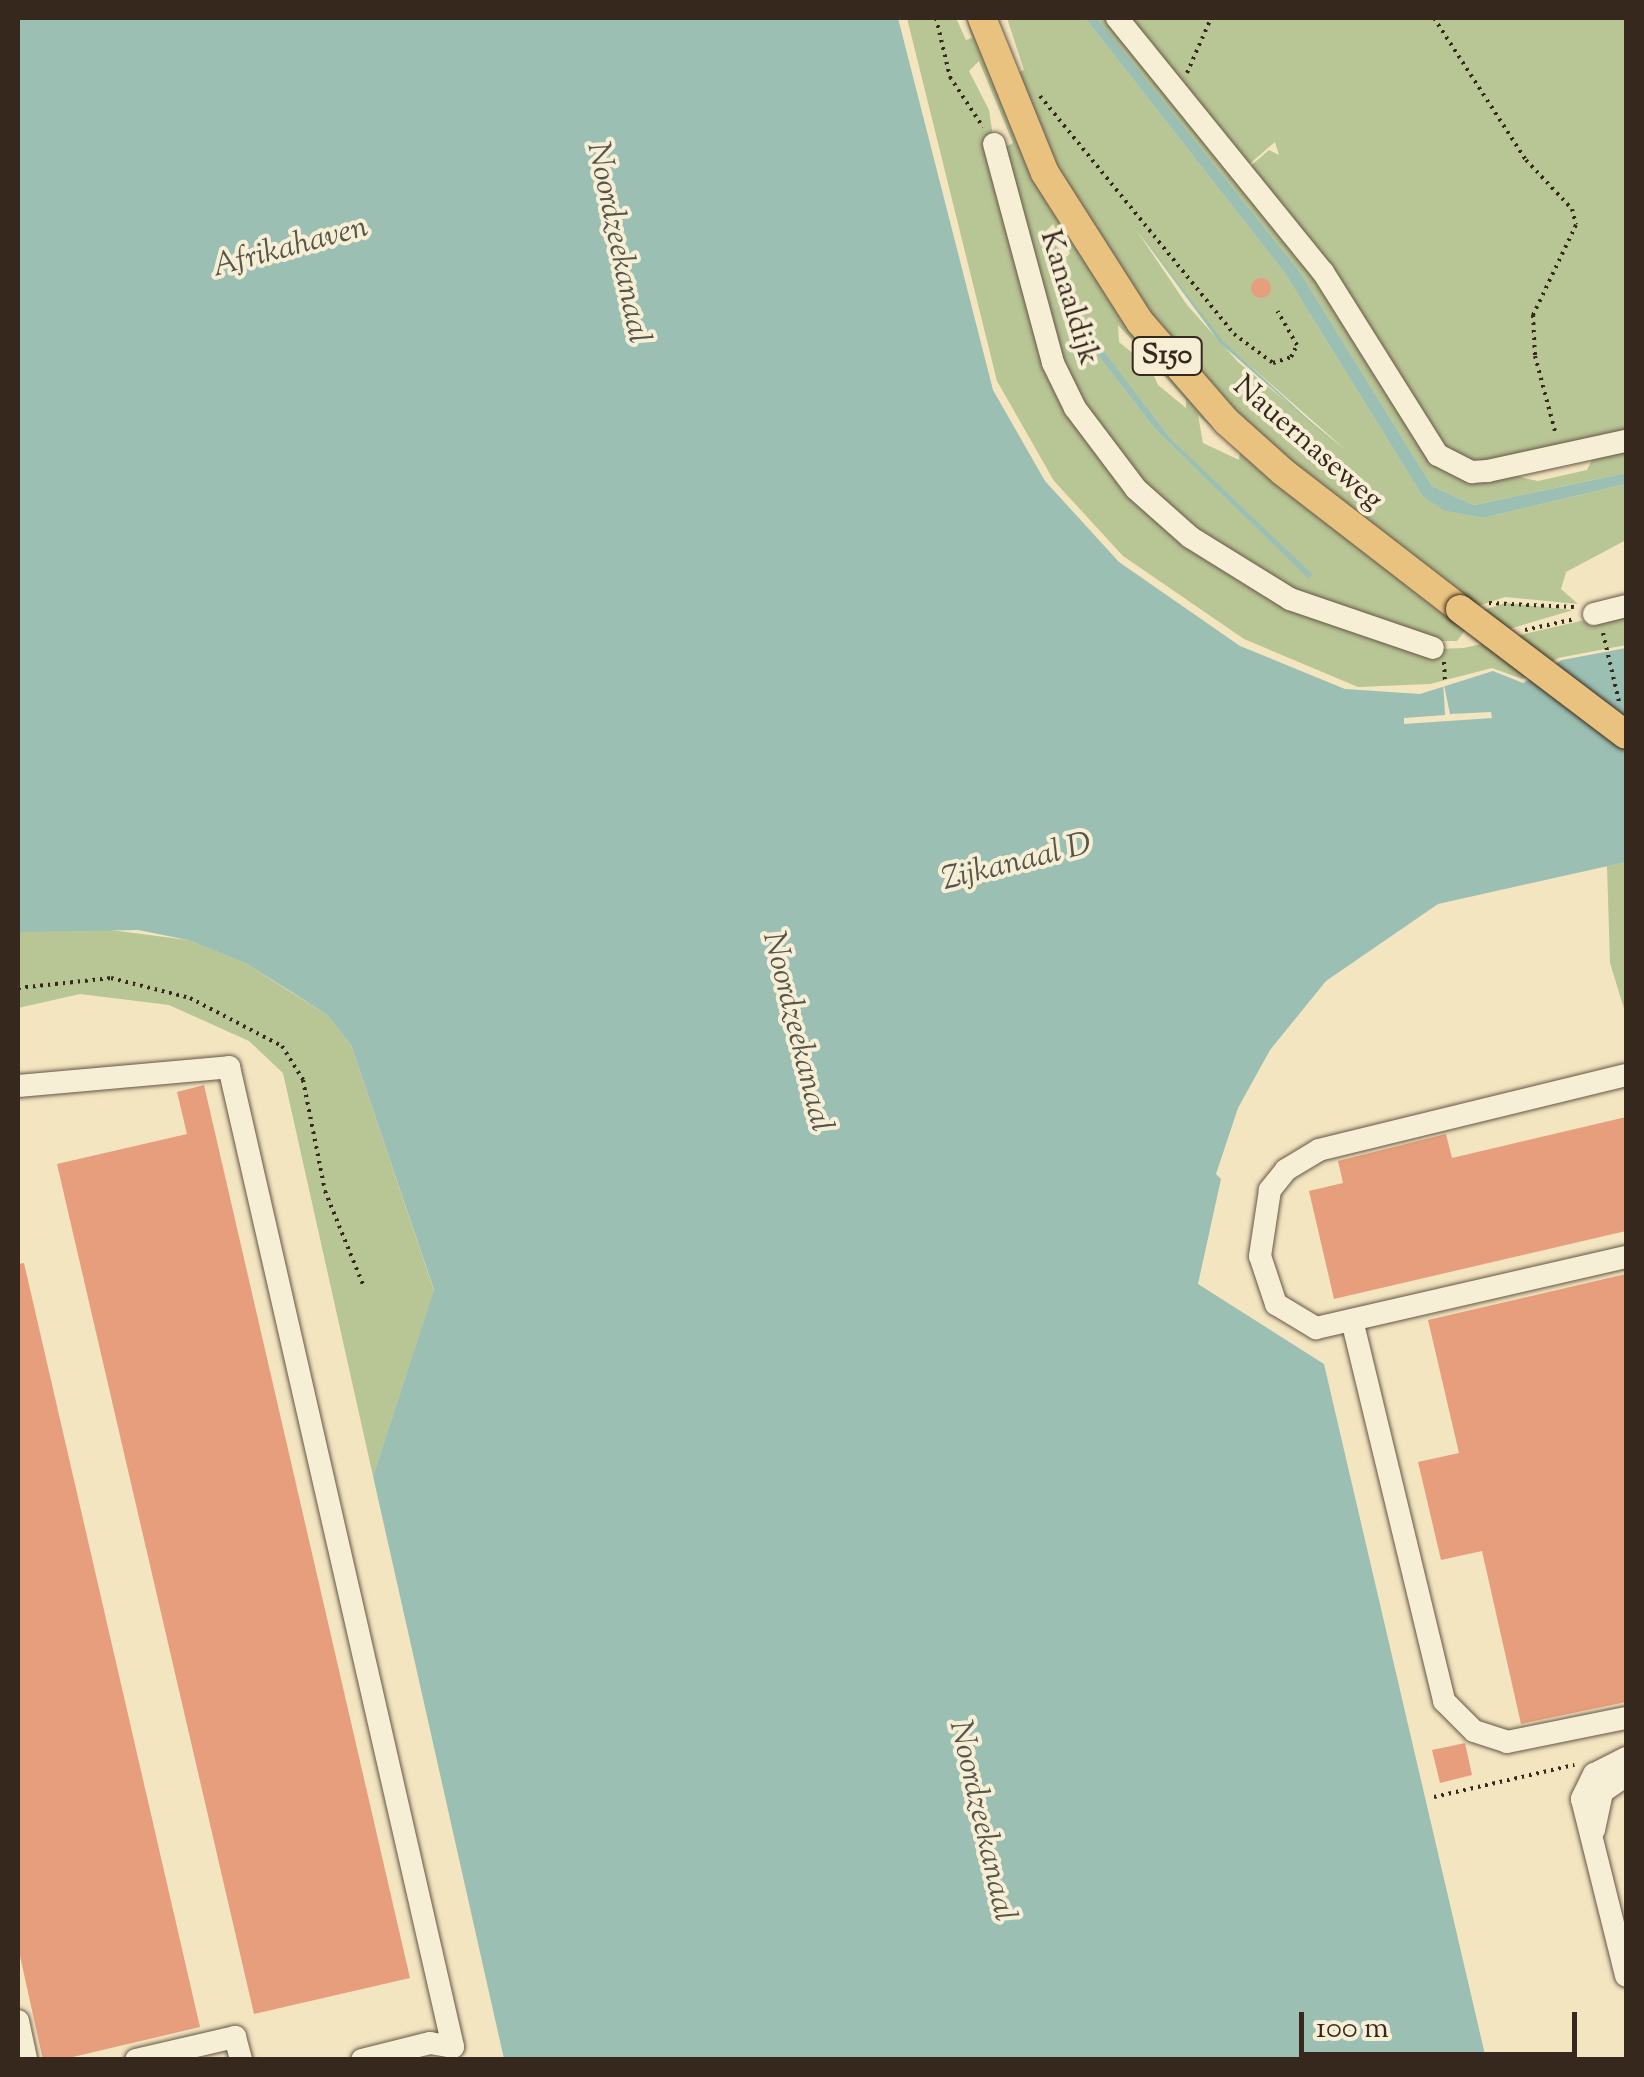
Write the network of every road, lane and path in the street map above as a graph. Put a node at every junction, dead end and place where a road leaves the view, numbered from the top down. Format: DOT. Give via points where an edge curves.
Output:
graph roads {
  1 [pos="936,18"];
  2 [pos="982,18"];
  3 [pos="1116,18"];
  4 [pos="1211,18"];
  5 [pos="1434,18"];
  6 [pos="1031,85"];
  7 [pos="1175,97"];
  8 [pos="994,144"];
  9 [pos="1277,311"];
  10 [pos="1626,441"];
  11 [pos="1562,457"];
  12 [pos="1626,606"];
  13 [pos="1472,607"];
  14 [pos="1592,617"];
  15 [pos="1515,632"];
  16 [pos="1433,648"];
  17 [pos="1624,721"];
  18 [pos="1626,1075"];
  19 [pos="18,1086"];
  20 [pos="1626,1257"];
  21 [pos="1352,1320"];
  22 [pos="1626,1718"];
  23 [pos="1626,1758"];
  24 [pos="1577,1764"];
  25 [pos="1626,1775"];
  26 [pos="1434,1798"];
  27 [pos="1593,1834"];
  28 [pos="1626,1976"];
  29 [pos="18,2021"];
  30 [pos="455,2053"];
  31 [pos="26,2060"];
  32 [pos="136,2060"];
  33 [pos="241,2060"];
  34 [pos="362,2060"];
  1 -- 8 [label="path" via="950,77"];
  2 -- 13 [label="main road, Nauernaseweg / S150" via="1046,173 1140,322 1226,421 1282,472"];
  3 -- 7 [label="street"];
  4 -- 7 [label="path"];
  5 -- 11 [label="path" via="1526,160 1572,209 1576,225 1534,314 1536,356"];
  6 -- 9 [label="path" via="1234,334 1273,363 1286,361 1297,345"];
  7 -- 11 [label="street" via="1323,272 1438,455 1472,472"];
  8 -- 16 [label="street, Kanaaldijk" via="1054,363 1075,408 1136,489 1190,537 1290,599"];
  10 -- 11 [label="street"];
  12 -- 14 [label="street"];
  13 -- 14 [label="path" via="1506,600 1577,607"];
  13 -- 17 [label="main road, Nauernaseweg / S150, bridge"];
  14 -- 15 [label="path"];
  14 -- 17 [label="path"];
  18 -- 21 [label="street" via="1344,1141 1286,1170 1261,1216 1264,1283 1284,1313 1304,1325"];
  19 -- 30 [label="street" via="229,1067"];
  20 -- 21 [label="street"];
  21 -- 22 [label="street" via="1444,1701 1474,1731 1506,1742"];
  23 -- 27 [label="street" via="1597,1771 1586,1786 1582,1807"];
  24 -- 26 [label="path"];
  25 -- 27 [label="street" via="1602,1792"];
  27 -- 28 [label="street"];
  29 -- 31 [label="street"];
  30 -- 34 [label="street" via="430,2043"];
  32 -- 33 [label="street" via="234,2036"];
}
